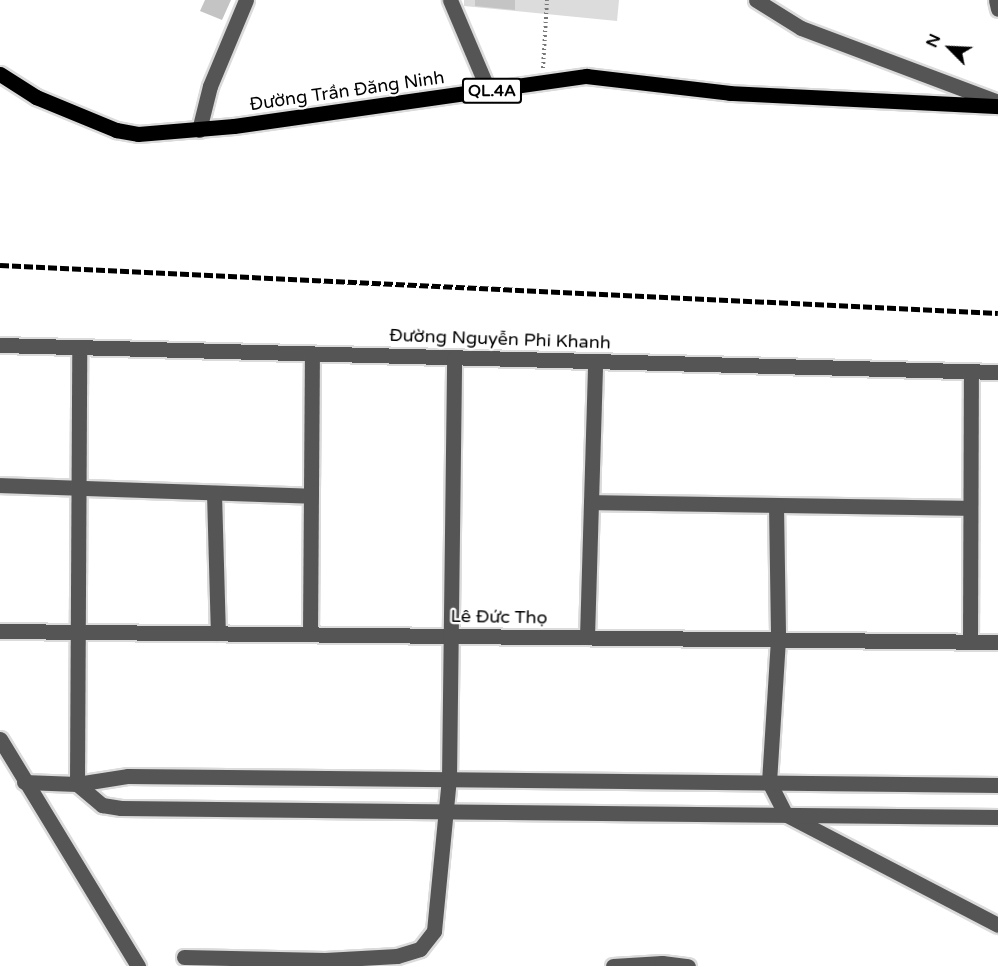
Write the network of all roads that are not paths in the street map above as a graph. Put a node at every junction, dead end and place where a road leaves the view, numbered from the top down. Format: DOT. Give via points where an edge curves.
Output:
graph roads {
  1 [pos="246,0"];
  2 [pos="450,0"];
  3 [pos="756,0"];
  4 [pos="996,0"];
  5 [pos="998,9"];
  6 [pos="0,74"];
  7 [pos="489,92"];
  8 [pos="998,104"];
  9 [pos="199,130"];
  10 [pos="0,345"];
  11 [pos="79,348"];
  12 [pos="312,354"];
  13 [pos="454,358"];
  14 [pos="595,361"];
  15 [pos="971,371"];
  16 [pos="998,372"];
  17 [pos="0,485"];
  18 [pos="76,487"];
  19 [pos="214,493"];
  20 [pos="311,496"];
  21 [pos="591,502"];
  22 [pos="776,505"];
  23 [pos="970,508"];
  24 [pos="0,631"];
  25 [pos="77,632"];
  26 [pos="218,633"];
  27 [pos="310,634"];
  28 [pos="448,636"];
  29 [pos="587,637"];
  30 [pos="778,639"];
  31 [pos="970,641"];
  32 [pos="998,642"];
  33 [pos="1,744"];
  34 [pos="449,779"];
  35 [pos="24,782"];
  36 [pos="769,782"];
  37 [pos="76,784"];
  38 [pos="998,785"];
  39 [pos="447,811"];
  40 [pos="785,814"];
  41 [pos="998,817"];
  42 [pos="998,925"];
  43 [pos="184,957"];
  44 [pos="138,966"];
  45 [pos="613,966"];
  46 [pos="688,966"];
  1 -- 9 [label="street" via="210,86"];
  2 -- 7 [label="street"];
  3 -- 8 [label="street" via="801,28"];
  4 -- 5 [label="street"];
  6 -- 9 [label="main road, Đường Trần Đăng Ninh / QL.4A" via="36,96 116,130 138,134"];
  7 -- 8 [label="main road, Đường Trần Đăng Ninh / QL.4A" via="586,76 730,93"];
  7 -- 9 [label="main road, Đường Trần Đăng Ninh / QL.4A"];
  10 -- 11 [label="street, Đường Nguyễn Phi Khanh"];
  11 -- 12 [label="street, Đường Nguyễn Phi Khanh"];
  11 -- 18 [label="street"];
  12 -- 13 [label="street, Đường Nguyễn Phi Khanh"];
  12 -- 20 [label="street"];
  13 -- 14 [label="street, Đường Nguyễn Phi Khanh"];
  13 -- 28 [label="street"];
  14 -- 15 [label="street, Đường Nguyễn Phi Khanh"];
  14 -- 21 [label="street"];
  15 -- 16 [label="street, Đường Nguyễn Phi Khanh"];
  15 -- 23 [label="street"];
  17 -- 18 [label="street"];
  18 -- 19 [label="street"];
  18 -- 25 [label="street"];
  19 -- 20 [label="street"];
  19 -- 26 [label="street"];
  20 -- 27 [label="street"];
  21 -- 22 [label="street"];
  21 -- 29 [label="street"];
  22 -- 23 [label="street"];
  22 -- 30 [label="street"];
  23 -- 31 [label="street"];
  24 -- 25 [label="street, Lê Đức Thọ"];
  25 -- 26 [label="street, Lê Đức Thọ"];
  25 -- 37 [label="street"];
  26 -- 27 [label="street, Lê Đức Thọ"];
  27 -- 28 [label="street, Lê Đức Thọ"];
  28 -- 29 [label="street, Lê Đức Thọ"];
  28 -- 34 [label="street"];
  29 -- 30 [label="street, Lê Đức Thọ"];
  30 -- 31 [label="street, Lê Đức Thọ"];
  30 -- 36 [label="street"];
  31 -- 32 [label="street, Lê Đức Thọ"];
  33 -- 35 [label="street"];
  34 -- 36 [label="street"];
  34 -- 37 [label="street" via="128,776"];
  34 -- 39 [label="street"];
  35 -- 37 [label="street"];
  35 -- 44 [label="street"];
  36 -- 38 [label="street"];
  36 -- 40 [label="street"];
  37 -- 39 [label="street" via="102,805 121,807"];
  39 -- 40 [label="street"];
  39 -- 43 [label="street" via="438,917 434,931 420,949 397,956 325,960"];
  40 -- 41 [label="street"];
  40 -- 42 [label="street"];
  45 -- 46 [label="street"];
}
